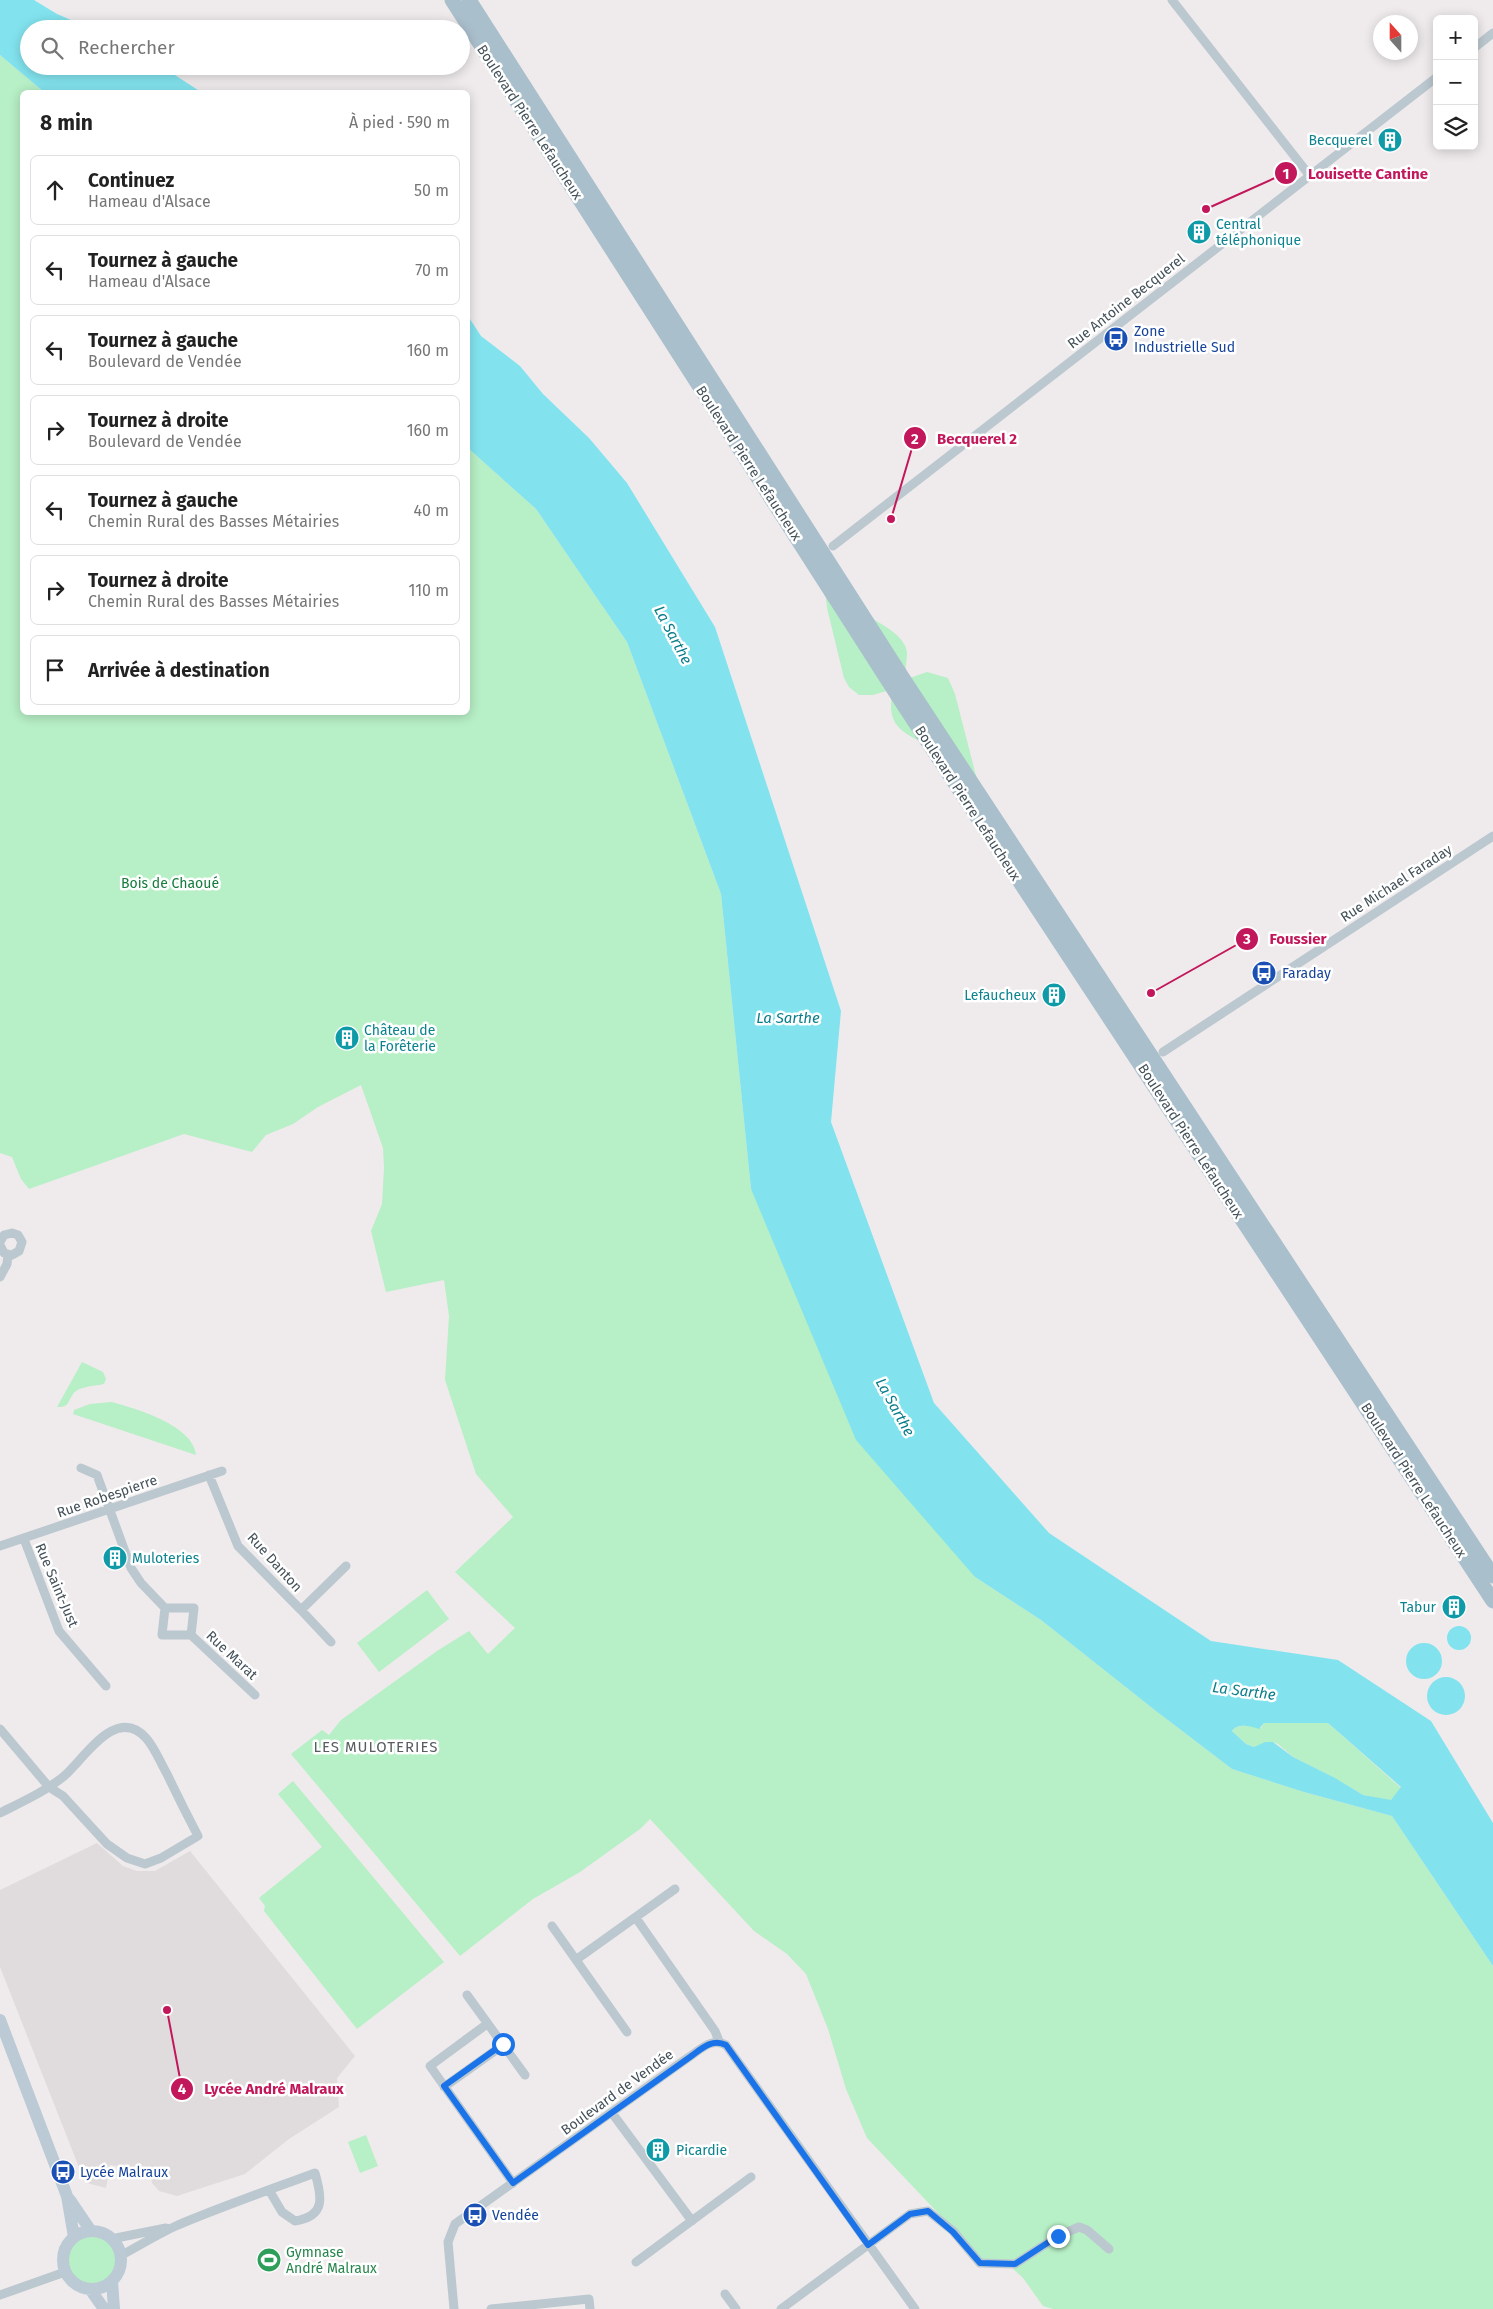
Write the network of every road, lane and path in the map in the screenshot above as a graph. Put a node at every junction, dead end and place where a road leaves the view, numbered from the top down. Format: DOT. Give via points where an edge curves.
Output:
graph roads {
  1 [pos="452,0"];
  2 [pos="468,0"];
  3 [pos="1172,0"];
  4 [pos="465,20"];
  5 [pos="470,28"];
  6 [pos="1493,33"];
  7 [pos="1478,45"];
  8 [pos="1433,80"];
  9 [pos="1310,176"];
  10 [pos="833,546"];
  11 [pos="899,684"];
  12 [pos="1493,836"];
  13 [pos="1163,1052"];
  14 [pos="0,1244"];
  15 [pos="8,1254"];
  16 [pos="0,1277"];
  17 [pos="81,1468"];
  18 [pos="222,1471"];
  19 [pos="209,1476"];
  20 [pos="110,1510"];
  21 [pos="24,1540"];
  22 [pos="0,1546"];
  23 [pos="346,1566"];
  24 [pos="1493,1576"];
  25 [pos="1493,1601"];
  26 [pos="165,1608"];
  27 [pos="301,1610"];
  28 [pos="191,1635"];
  29 [pos="331,1642"];
  30 [pos="106,1686"];
  31 [pos="255,1695"];
  32 [pos="0,1729"];
  33 [pos="49,1787"];
  34 [pos="0,1813"];
  35 [pos="675,1889"];
  36 [pos="636,1918"];
  37 [pos="552,1926"];
  38 [pos="577,1959"];
  39 [pos="467,1995"];
  40 [pos="487,2024"];
  41 [pos="1,2027"];
  42 [pos="627,2032"];
  43 [pos="719,2041"];
  44 [pos="503,2044"];
  45 [pos="525,2075"];
  46 [pos="444,2086"];
  47 [pos="612,2113"];
  48 [pos="751,2177"];
  49 [pos="513,2183"];
  50 [pos="269,2190"];
  51 [pos="67,2196"];
  52 [pos="692,2221"];
  53 [pos="176,2226"];
  54 [pos="91,2231"];
  55 [pos="74,2237"];
  56 [pos="111,2239"];
  57 [pos="868,2245"];
  58 [pos="1109,2249"];
  59 [pos="120,2256"];
  60 [pos="636,2262"];
  61 [pos="65,2272"];
  62 [pos="112,2281"];
  63 [pos="90,2289"];
  64 [pos="725,2294"];
  65 [pos="0,2295"];
  66 [pos="566,2305"];
  67 [pos="104,2309"];
  68 [pos="114,2309"];
  69 [pos="454,2309"];
  70 [pos="491,2309"];
  71 [pos="590,2309"];
  72 [pos="736,2309"];
  73 [pos="782,2309"];
  74 [pos="915,2309"];
  1 -- 4 [label="main road, Boulevard Pierre Lefaucheux"];
  2 -- 11 [label="main road, Boulevard Pierre Lefaucheux"];
  3 -- 9 [label="street"];
  5 -- 11 [label="main road, Boulevard Pierre Lefaucheux"];
  6 -- 7 [label="street"];
  8 -- 9 [label="street, Rue Antoine Becquerel"];
  9 -- 10 [label="street, Rue Antoine Becquerel"];
  11 -- 24 [label="main road, Boulevard Pierre Lefaucheux"];
  11 -- 25 [label="main road, Boulevard Pierre Lefaucheux"];
  12 -- 13 [label="street, Rue Michael Faraday"];
  14 -- 15 [label="street"];
  14 -- 15 [label="street" via="8,1233 15,1233 20,1238 19,1251"];
  15 -- 16 [label="street"];
  17 -- 20 [label="street" via="97,1475"];
  18 -- 19 [label="street, Rue Robespierre"];
  19 -- 20 [label="street, Rue Robespierre"];
  19 -- 27 [label="street, Rue Danton" via="238,1546"];
  20 -- 21 [label="street, Rue Robespierre"];
  20 -- 26 [label="street" via="131,1568"];
  21 -- 22 [label="street, Rue Robespierre"];
  21 -- 30 [label="street, Rue Saint-Just" via="59,1631"];
  23 -- 27 [label="street, Rue Danton"];
  26 -- 28 [label="street, Rue Marat" via="194,1608"];
  26 -- 28 [label="street, Rue Marat" via="162,1635"];
  27 -- 29 [label="street, Rue Danton"];
  28 -- 31 [label="street, Rue Marat"];
  32 -- 33 [label="street"];
  33 -- 33 [label="street" via="63,1796 107,1844 127,1858 145,1864 198,1836 156,1752 136,1731 116,1730 100,1738"];
  33 -- 34 [label="street"];
  35 -- 36 [label="street"];
  36 -- 38 [label="street"];
  36 -- 43 [label="street"];
  37 -- 38 [label="street"];
  38 -- 42 [label="street"];
  39 -- 40 [label="street"];
  40 -- 44 [label="street"];
  40 -- 46 [label="street" via="430,2066"];
  41 -- 51 [label="street"];
  43 -- 47 [label="street, Boulevard de Vendée" via="712,2042"];
  43 -- 57 [label="street" via="726,2045"];
  44 -- 45 [label="street"];
  44 -- 46 [label="street"];
  46 -- 49 [label="street"];
  47 -- 49 [label="street, Boulevard de Vendée"];
  47 -- 52 [label="street"];
  48 -- 52 [label="street"];
  49 -- 69 [label="street, Boulevard de Vendée" via="456,2224 452,2231 448,2242"];
  50 -- 50 [label="street" via="315,2173 321,2196 319,2207 308,2219 295,2221 282,2212"];
  50 -- 53 [label="street"];
  51 -- 54 [label="street"];
  51 -- 55 [label="street"];
  52 -- 60 [label="street"];
  53 -- 56 [label="street"];
  53 -- 59 [label="street"];
  54 -- 55 [label="street"];
  54 -- 56 [label="street"];
  55 -- 61 [label="street" via="63,2253"];
  56 -- 59 [label="street"];
  57 -- 58 [label="street" via="910,2214 928,2211 953,2232 980,2263 1015,2264 1058,2236 1079,2227"];
  57 -- 73 [label="street"];
  57 -- 74 [label="street"];
  59 -- 62 [label="street" via="119,2271"];
  61 -- 63 [label="street" via="74,2283"];
  61 -- 65 [label="street"];
  62 -- 63 [label="street"];
  62 -- 68 [label="street"];
  63 -- 67 [label="street"];
  64 -- 72 [label="street"];
  66 -- 70 [label="street"];
  66 -- 71 [label="street" via="589,2299"];
}
